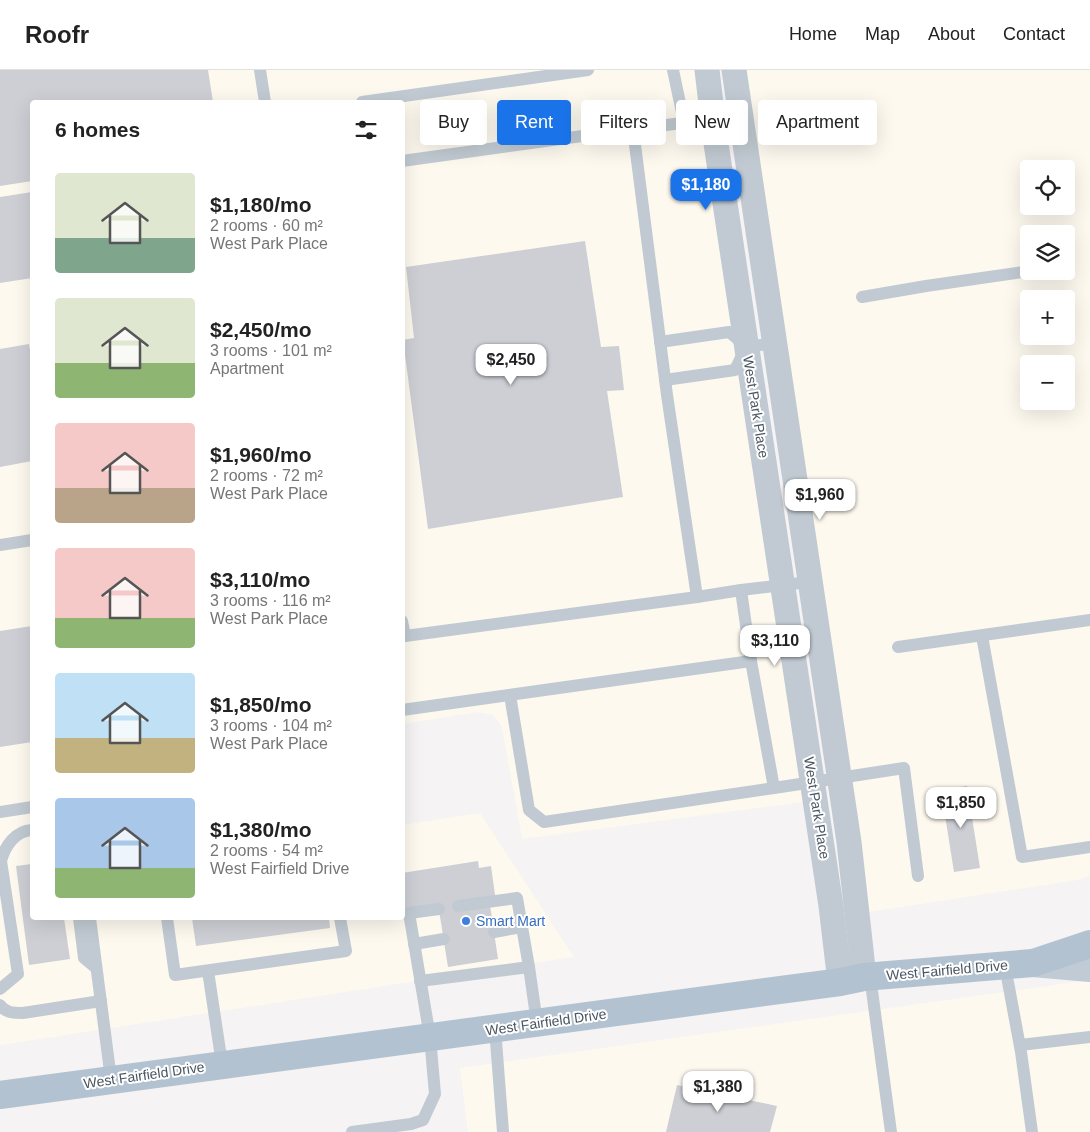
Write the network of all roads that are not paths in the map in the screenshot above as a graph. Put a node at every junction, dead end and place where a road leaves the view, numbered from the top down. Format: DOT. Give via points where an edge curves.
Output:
graph roads {
  1 [pos="260,70"];
  2 [pos="588,70"];
  3 [pos="673,70"];
  4 [pos="707,70"];
  5 [pos="734,70"];
  6 [pos="265,100"];
  7 [pos="376,100"];
  8 [pos="679,100"];
  9 [pos="711,100"];
  10 [pos="738,100"];
  11 [pos="581,136"];
  12 [pos="635,145"];
  13 [pos="717,145"];
  14 [pos="744,145"];
  15 [pos="405,162"];
  16 [pos="1020,272"];
  17 [pos="862,297"];
  18 [pos="660,342"];
  19 [pos="774,343"];
  20 [pos="747,347"];
  21 [pos="665,380"];
  22 [pos="30,540"];
  23 [pos="0,546"];
  24 [pos="810,582"];
  25 [pos="783,586"];
  26 [pos="741,590"];
  27 [pos="697,597"];
  28 [pos="1090,620"];
  29 [pos="405,636"];
  30 [pos="982,636"];
  31 [pos="898,647"];
  32 [pos="751,661"];
  33 [pos="510,695"];
  34 [pos="405,710"];
  35 [pos="839,778"];
  36 [pos="812,781"];
  37 [pos="774,788"];
  38 [pos="30,807"];
  39 [pos="0,812"];
  40 [pos="30,831"];
  41 [pos="1090,847"];
  42 [pos="918,876"];
  43 [pos="458,906"];
  44 [pos="439,909"];
  45 [pos="79,920"];
  46 [pos="90,920"];
  47 [pos="167,920"];
  48 [pos="340,920"];
  49 [pos="522,927"];
  50 [pos="494,932"];
  51 [pos="444,939"];
  52 [pos="414,944"];
  53 [pos="1090,944"];
  54 [pos="1033,963"];
  55 [pos="1005,966"];
  56 [pos="529,967"];
  57 [pos="96,968"];
  58 [pos="1090,968"];
  59 [pos="208,971"];
  60 [pos="858,979"];
  61 [pos="420,981"];
  62 [pos="0,989"];
  63 [pos="101,1001"];
  64 [pos="0,1005"];
  65 [pos="537,1023"];
  66 [pos="495,1028"];
  67 [pos="430,1037"];
  68 [pos="1090,1037"];
  69 [pos="1020,1045"];
  70 [pos="222,1064"];
  71 [pos="111,1079"];
  72 [pos="0,1095"];
  73 [pos="352,1132"];
  74 [pos="503,1132"];
  75 [pos="891,1132"];
  76 [pos="1032,1132"];
  1 -- 6 [label="lane"];
  2 -- 7 [label="lane"];
  3 -- 8 [label="lane"];
  4 -- 9 [label="street, West Park Place"];
  5 -- 10 [label="street, West Park Place"];
  11 -- 15 [label="lane"];
  12 -- 18 [label="lane"];
  13 -- 20 [label="street, West Park Place"];
  14 -- 19 [label="street, West Park Place"];
  16 -- 17 [label="lane"];
  18 -- 20 [label="lane" via="729,332"];
  18 -- 21 [label="lane"];
  19 -- 20 [label="lane"];
  19 -- 24 [label="street, West Park Place"];
  20 -- 21 [label="lane" via="735,370"];
  20 -- 25 [label="street, West Park Place"];
  21 -- 27 [label="lane"];
  22 -- 23 [label="lane"];
  24 -- 25 [label="lane"];
  24 -- 35 [label="street, West Park Place"];
  25 -- 26 [label="lane"];
  25 -- 36 [label="street, West Park Place"];
  26 -- 27 [label="lane"];
  26 -- 32 [label="lane"];
  27 -- 29 [label="lane"];
  28 -- 30 [label="lane"];
  30 -- 31 [label="lane"];
  30 -- 41 [label="lane" via="1022,857"];
  32 -- 33 [label="lane"];
  32 -- 37 [label="lane"];
  33 -- 34 [label="lane"];
  33 -- 37 [label="lane" via="529,810 544,822"];
  35 -- 36 [label="lane"];
  35 -- 42 [label="lane" via="904,768"];
  35 -- 60 [label="street, West Park Place" via="849,842"];
  36 -- 37 [label="lane"];
  36 -- 60 [label="street, West Park Place" via="831,906"];
  38 -- 39 [label="lane"];
  40 -- 62 [label="lane" via="10,842 1,861 18,974"];
  43 -- 49 [label="lane" via="518,898"];
  44 -- 52 [label="lane" via="410,913"];
  45 -- 57 [label="lane" via="84,958"];
  46 -- 57 [label="lane"];
  47 -- 59 [label="lane" via="175,975"];
  48 -- 59 [label="lane" via="346,951"];
  49 -- 50 [label="lane"];
  49 -- 56 [label="lane"];
  51 -- 52 [label="lane"];
  52 -- 61 [label="lane"];
  53 -- 54 [label="main road, West Fairfield Drive"];
  54 -- 55 [label="main road, West Fairfield Drive"];
  54 -- 58 [label="main road"];
  55 -- 60 [label="main road, West Fairfield Drive"];
  55 -- 69 [label="lane"];
  56 -- 61 [label="lane"];
  56 -- 65 [label="lane"];
  57 -- 63 [label="lane"];
  59 -- 70 [label="lane"];
  60 -- 65 [label="main road, West Fairfield Drive"];
  60 -- 75 [label="lane"];
  61 -- 67 [label="lane"];
  63 -- 64 [label="lane" via="23,1013 11,1013"];
  63 -- 71 [label="lane"];
  65 -- 66 [label="main road, West Fairfield Drive"];
  66 -- 67 [label="main road, West Fairfield Drive"];
  66 -- 74 [label="lane"];
  67 -- 70 [label="main road, West Fairfield Drive"];
  67 -- 73 [label="lane" via="435,1094 423,1120"];
  68 -- 69 [label="lane"];
  69 -- 76 [label="lane"];
  70 -- 71 [label="main road, West Fairfield Drive"];
  71 -- 72 [label="main road, West Fairfield Drive"];
}
